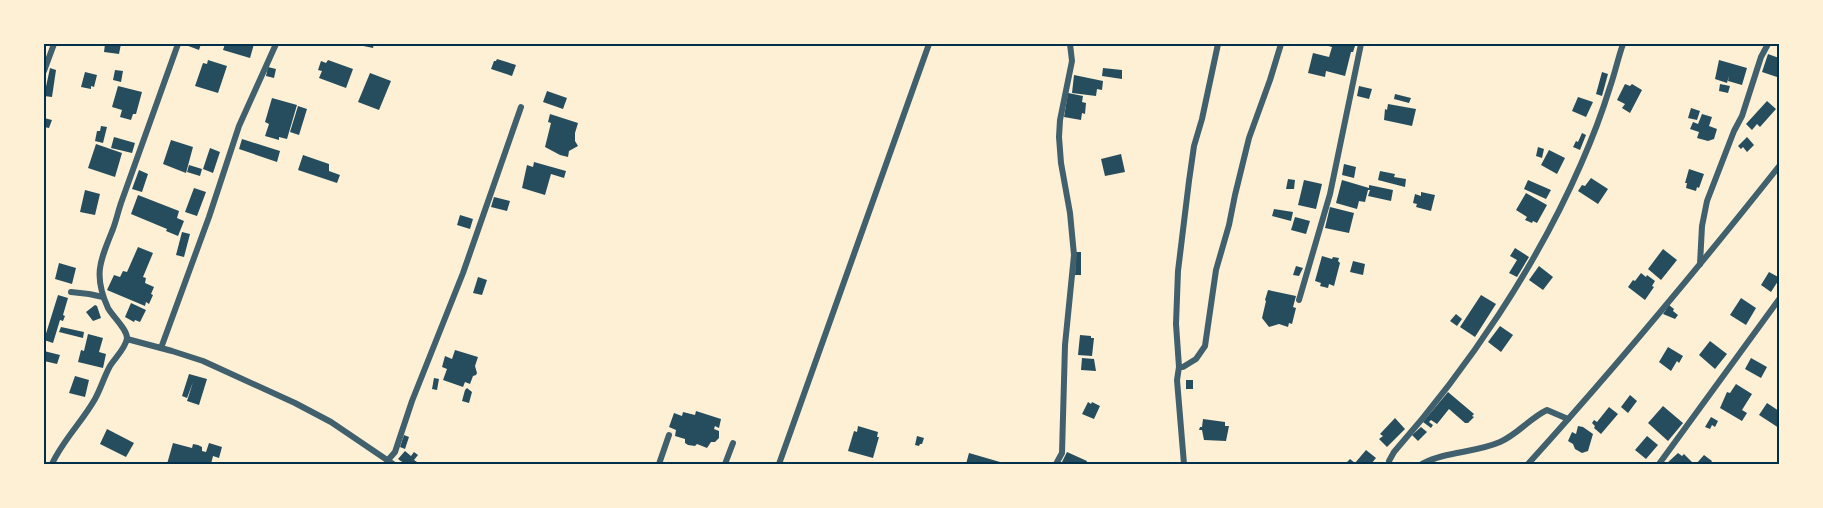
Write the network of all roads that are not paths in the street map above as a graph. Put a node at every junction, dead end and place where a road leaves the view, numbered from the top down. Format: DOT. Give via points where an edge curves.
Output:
graph roads {
  1 [pos="54,44"];
  2 [pos="178,44"];
  3 [pos="276,44"];
  4 [pos="929,44"];
  5 [pos="1070,44"];
  6 [pos="1218,44"];
  7 [pos="1281,44"];
  8 [pos="1361,44"];
  9 [pos="1623,44"];
  10 [pos="1768,44"];
  11 [pos="44,71"];
  12 [pos="521,107"];
  13 [pos="1779,165"];
  14 [pos="1700,264"];
  15 [pos="70,292"];
  16 [pos="103,297"];
  17 [pos="1779,298"];
  18 [pos="1299,300"];
  19 [pos="127,339"];
  20 [pos="161,348"];
  21 [pos="1179,367"];
  22 [pos="1568,419"];
  23 [pos="669,435"];
  24 [pos="733,443"];
  25 [pos="391,462"];
  26 [pos="1388,463"];
  27 [pos="52,465"];
  28 [pos="659,465"];
  29 [pos="725,465"];
  30 [pos="779,465"];
  31 [pos="1056,465"];
  32 [pos="1184,465"];
  33 [pos="1422,465"];
  34 [pos="1528,465"];
  35 [pos="1659,465"];
  1 -- 11 [label="street"];
  2 -- 16 [label="street" via="99,264"];
  3 -- 20 [label="street" via="236,132"];
  4 -- 30 [label="street"];
  5 -- 31 [label="street" via="1059,137 1074,255 1065,345 1062,453"];
  6 -- 21 [label="street" via="1194,146 1178,271"];
  7 -- 21 [label="street" via="1249,138 1216,270 1205,346 1196,359"];
  8 -- 18 [label="street" via="1330,194"];
  9 -- 26 [label="street" via="1581,163 1535,254 1458,374"];
  10 -- 14 [label="street" via="1707,201"];
  12 -- 25 [label="street"];
  13 -- 14 [label="street"];
  14 -- 22 [label="street"];
  15 -- 16 [label="street"];
  16 -- 19 [label="street"];
  17 -- 35 [label="street"];
  19 -- 20 [label="street"];
  19 -- 27 [label="street" via="95,399"];
  20 -- 25 [label="street" via="203,361 295,403"];
  21 -- 32 [label="street"];
  22 -- 33 [label="street" via="1547,410 1500,442 1443,455"];
  22 -- 34 [label="street"];
  23 -- 28 [label="street"];
  24 -- 29 [label="street"];
}
